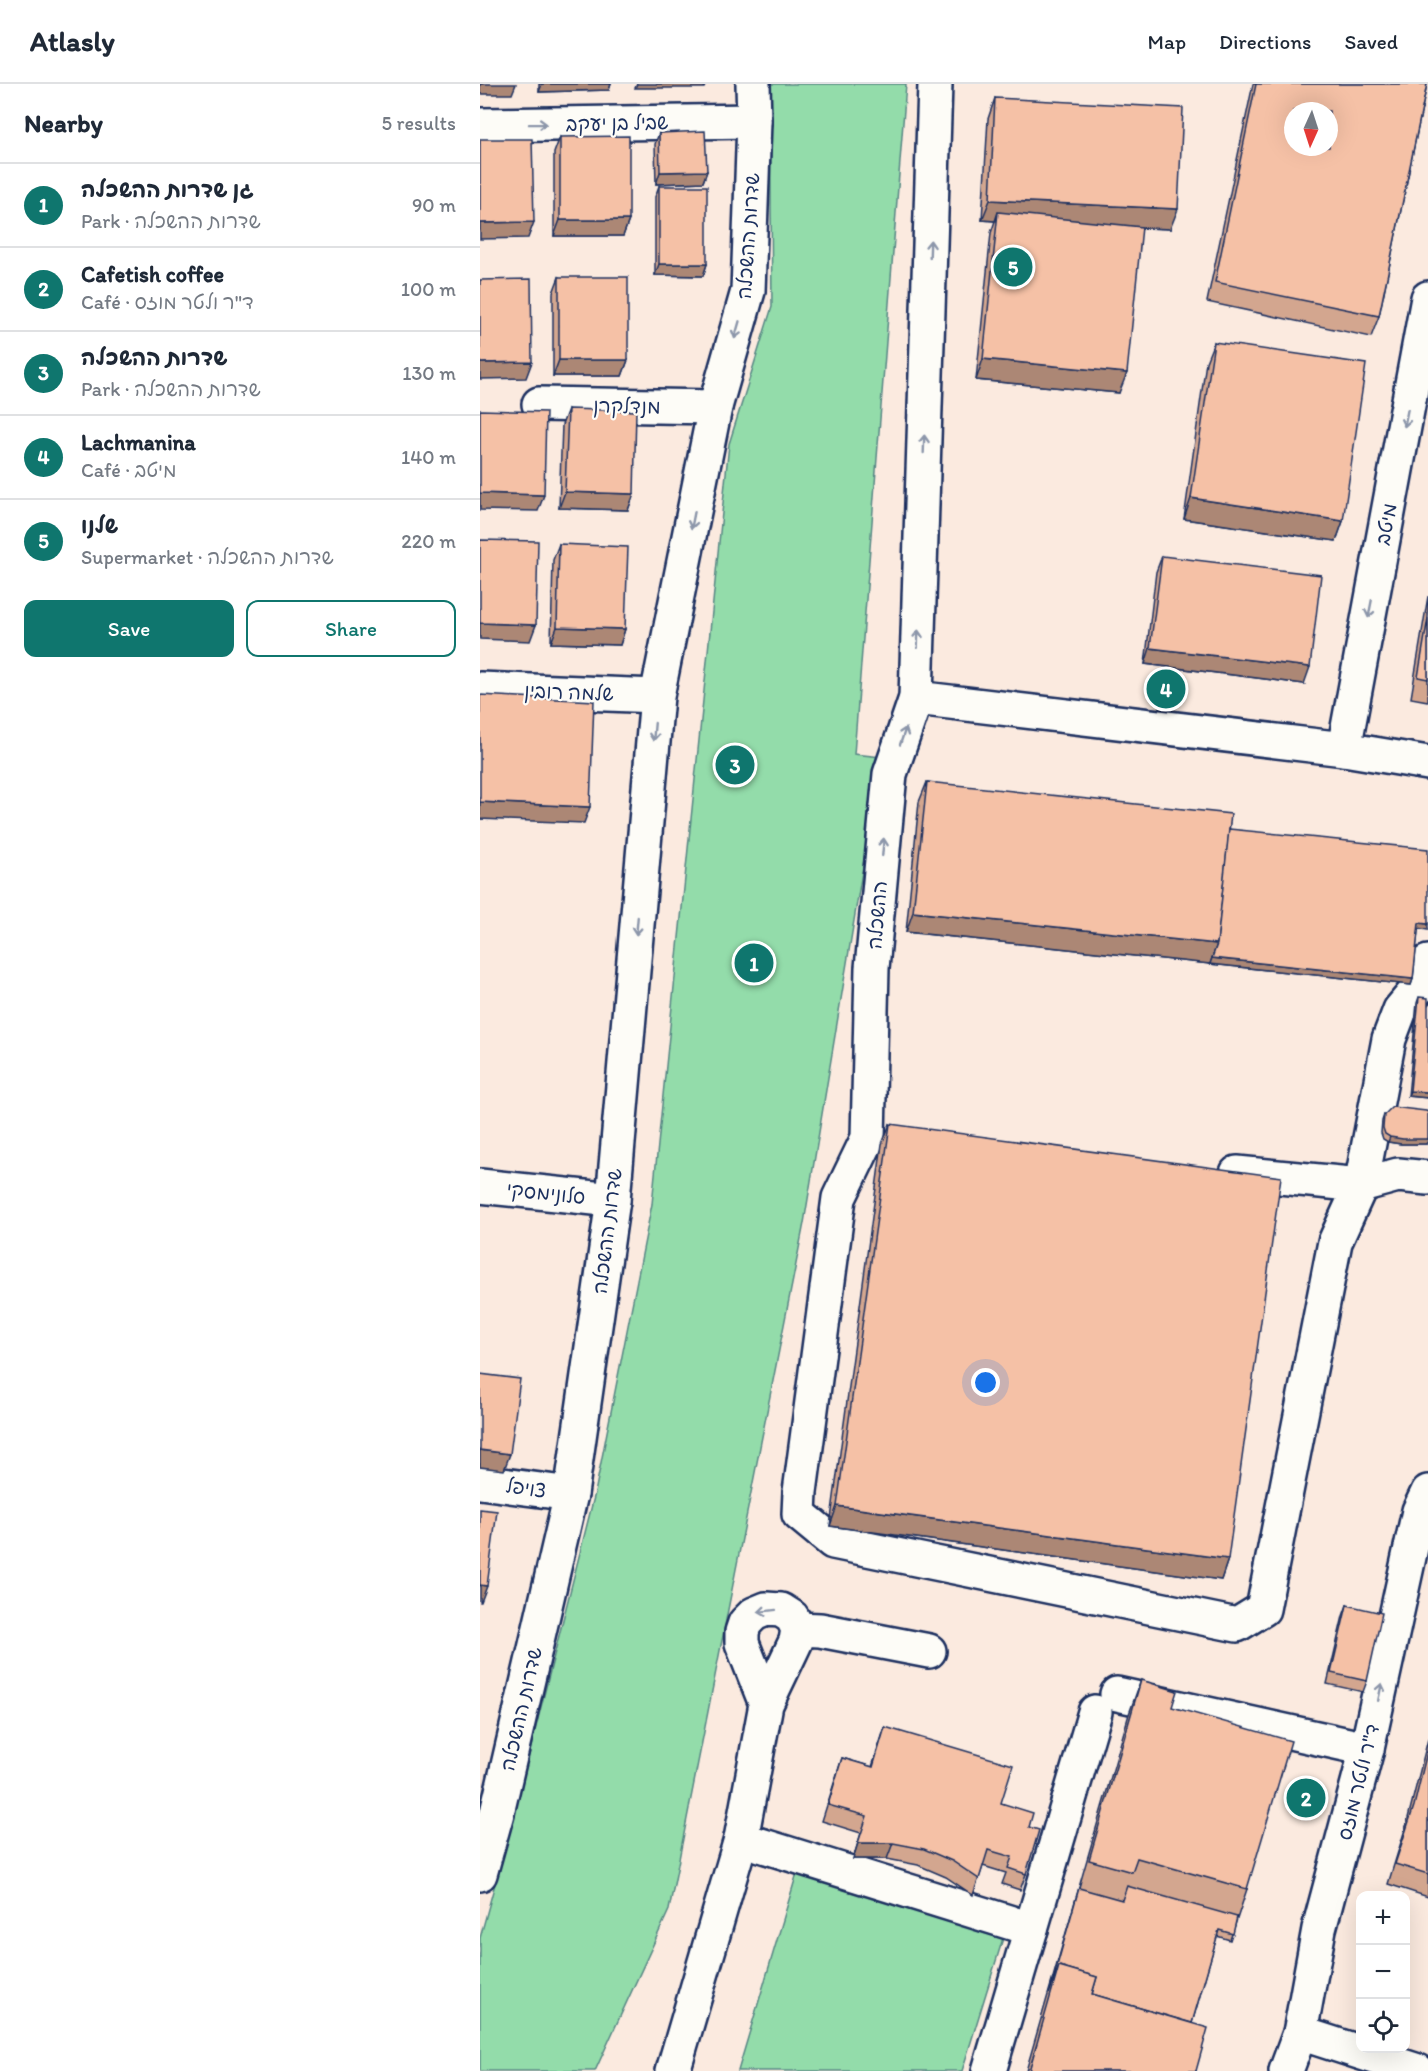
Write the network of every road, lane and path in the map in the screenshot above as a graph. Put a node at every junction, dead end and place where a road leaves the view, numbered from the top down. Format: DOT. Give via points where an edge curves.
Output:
graph roads {
  1 [pos="753,84"];
  2 [pos="935,84"];
  3 [pos="754,121"];
  4 [pos="480,125"];
  5 [pos="1428,298"];
  6 [pos="539,404"];
  7 [pos="715,407"];
  8 [pos="480,689"];
  9 [pos="657,696"];
  10 [pos="916,698"];
  11 [pos="1344,749"];
  12 [pos="1428,763"];
  13 [pos="1428,962"];
  14 [pos="868,1138"];
  15 [pos="903,1141"];
  16 [pos="1208,1171"];
  17 [pos="1428,1178"];
  18 [pos="1360,1185"];
  19 [pos="480,1186"];
  20 [pos="613,1200"];
  21 [pos="480,1482"];
  22 [pos="1428,1492"];
  23 [pos="571,1494"];
  24 [pos="798,1629"];
  25 [pos="929,1651"];
  26 [pos="766,1704"];
  27 [pos="1367,1749"];
  28 [pos="488,1811"];
  29 [pos="741,1839"];
  30 [pos="480,1874"];
  31 [pos="1031,1929"];
  32 [pos="1300,2033"];
  33 [pos="673,2071"];
  34 [pos="989,2071"];
  35 [pos="1286,2071"];
  36 [pos="1418,2071"];
  1 -- 3 [label="street, שדרות ההשכלה"];
  10 -- 2 [label="street, one-way"];
  4 -- 3 [label="street, שביל בן יעקב, one-way"];
  3 -- 7 [label="street, שדרות ההשכלה, one-way" via="748,291"];
  5 -- 11 [label="street, מיטב, one-way"];
  6 -- 7 [label="street, מנדלקרן"];
  7 -- 9 [label="street, שדרות ההשכלה, one-way"];
  8 -- 9 [label="street, שלמה רובין"];
  9 -- 20 [label="street, שדרות ההשכלה, one-way"];
  10 -- 11 [label="street"];
  14 -- 10 [label="street, ההשכלה, one-way" via="872,968 890,774"];
  11 -- 12 [label="street"];
  13 -- 18 [label="street" via="1425,980 1400,1010 1389,1039"];
  14 -- 15 [label="street"];
  14 -- 18 [label="street" via="839,1198 799,1514 833,1542 1237,1625 1263,1609 1335,1242"];
  16 -- 18 [label="street"];
  17 -- 18 [label="street" via="1398,1175"];
  19 -- 20 [label="street, סלונימסקי"];
  20 -- 23 [label="street, שדרות ההשכלה"];
  21 -- 23 [label="street, צויפל"];
  27 -- 22 [label="street, ד\"ר ולטר מוזס, one-way" via="1419,1511"];
  23 -- 28 [label="street, שדרות ההשכלה"];
  24 -- 25 [label="street"];
  24 -- 26 [label="street"];
  24 -- 26 [label="street, one-way" via="792,1617 781,1610 766,1609 754,1614 742,1632 742,1643"];
  26 -- 29 [label="street"];
  27 -- 31 [label="street" via="1106,1703"];
  27 -- 32 [label="street, ד\"ר ולטר מוזס" via="1319,1929"];
  28 -- 30 [label="street, שדרות ההשכלה"];
  29 -- 31 [label="street"];
  29 -- 33 [label="street"];
  31 -- 34 [label="street"];
  32 -- 35 [label="street, ד\"ר ולטר מוזס"];
  32 -- 36 [label="street"];
}
